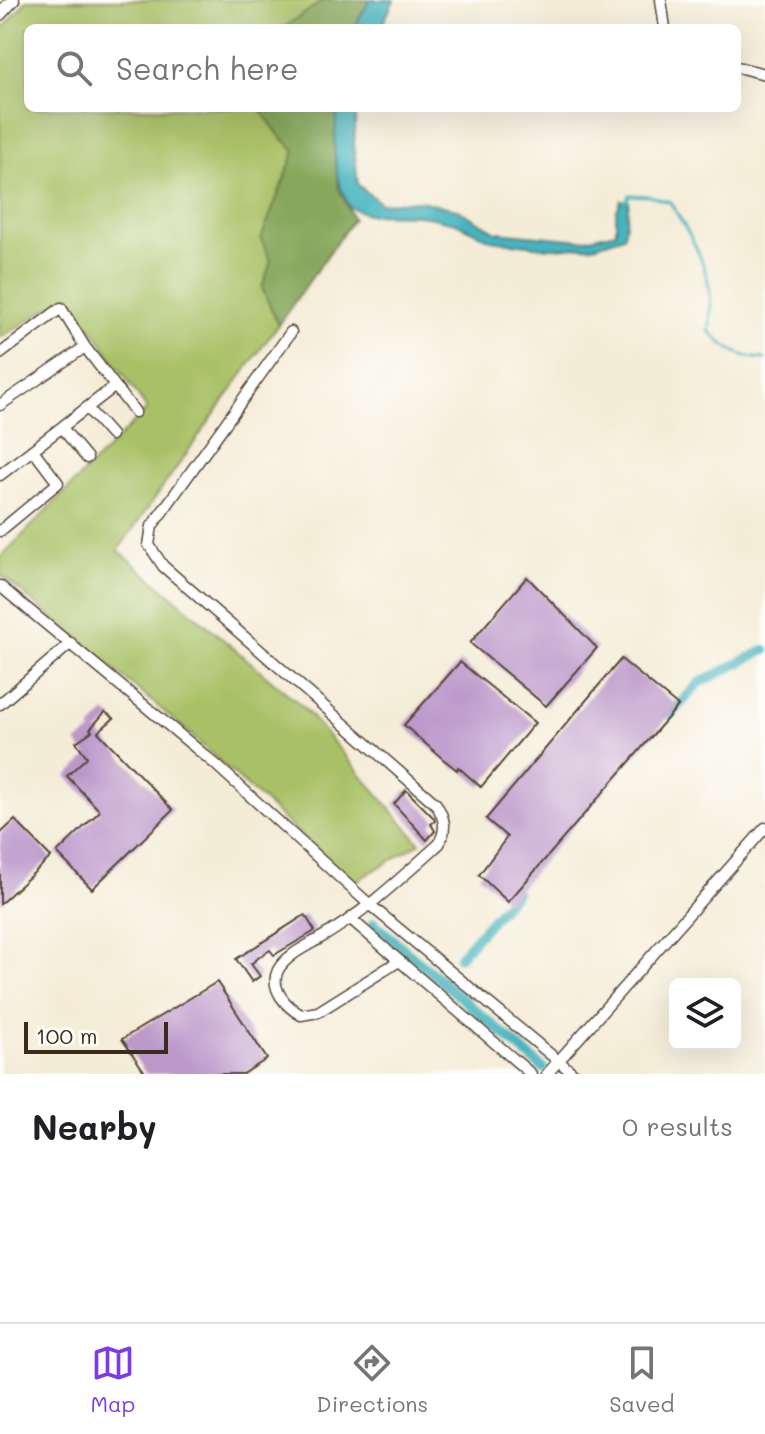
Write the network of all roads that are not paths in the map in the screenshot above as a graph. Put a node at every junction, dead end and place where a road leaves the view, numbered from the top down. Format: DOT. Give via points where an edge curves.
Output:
graph roads {
  1 [pos="13,0"];
  2 [pos="661,0"];
  3 [pos="0,14"];
  4 [pos="664,24"];
  5 [pos="741,68"];
  6 [pos="765,74"];
  7 [pos="291,332"];
  8 [pos="85,347"];
  9 [pos="0,354"];
  10 [pos="115,386"];
  11 [pos="0,405"];
  12 [pos="88,409"];
  13 [pos="135,412"];
  14 [pos="62,428"];
  15 [pos="111,435"];
  16 [pos="33,450"];
  17 [pos="87,458"];
  18 [pos="0,475"];
  19 [pos="0,531"];
  20 [pos="0,586"];
  21 [pos="71,643"];
  22 [pos="0,704"];
  23 [pos="765,828"];
  24 [pos="370,905"];
  25 [pos="352,920"];
  26 [pos="399,961"];
  27 [pos="559,1060"];
  28 [pos="531,1074"];
  29 [pos="547,1074"];
  30 [pos="574,1074"];
  1 -- 3 [label="main road"];
  2 -- 4 [label="street"];
  5 -- 6 [label="street"];
  7 -- 24 [label="street" via="152,526 149,545 163,566 436,804 445,818 439,844"];
  8 -- 9 [label="street" via="61,308"];
  8 -- 10 [label="street"];
  8 -- 11 [label="street"];
  10 -- 12 [label="street"];
  10 -- 13 [label="street"];
  12 -- 14 [label="street"];
  12 -- 15 [label="street"];
  14 -- 16 [label="street"];
  14 -- 17 [label="street"];
  16 -- 18 [label="street"];
  16 -- 19 [label="street" via="58,483"];
  20 -- 21 [label="street"];
  21 -- 22 [label="street"];
  21 -- 24 [label="street"];
  23 -- 27 [label="street"];
  24 -- 25 [label="street"];
  24 -- 27 [label="street"];
  25 -- 26 [label="street"];
  25 -- 26 [label="street" via="286,960 276,973 286,1006 301,1015 318,1012"];
  26 -- 28 [label="street"];
  27 -- 29 [label="street"];
  27 -- 30 [label="street"];
}
